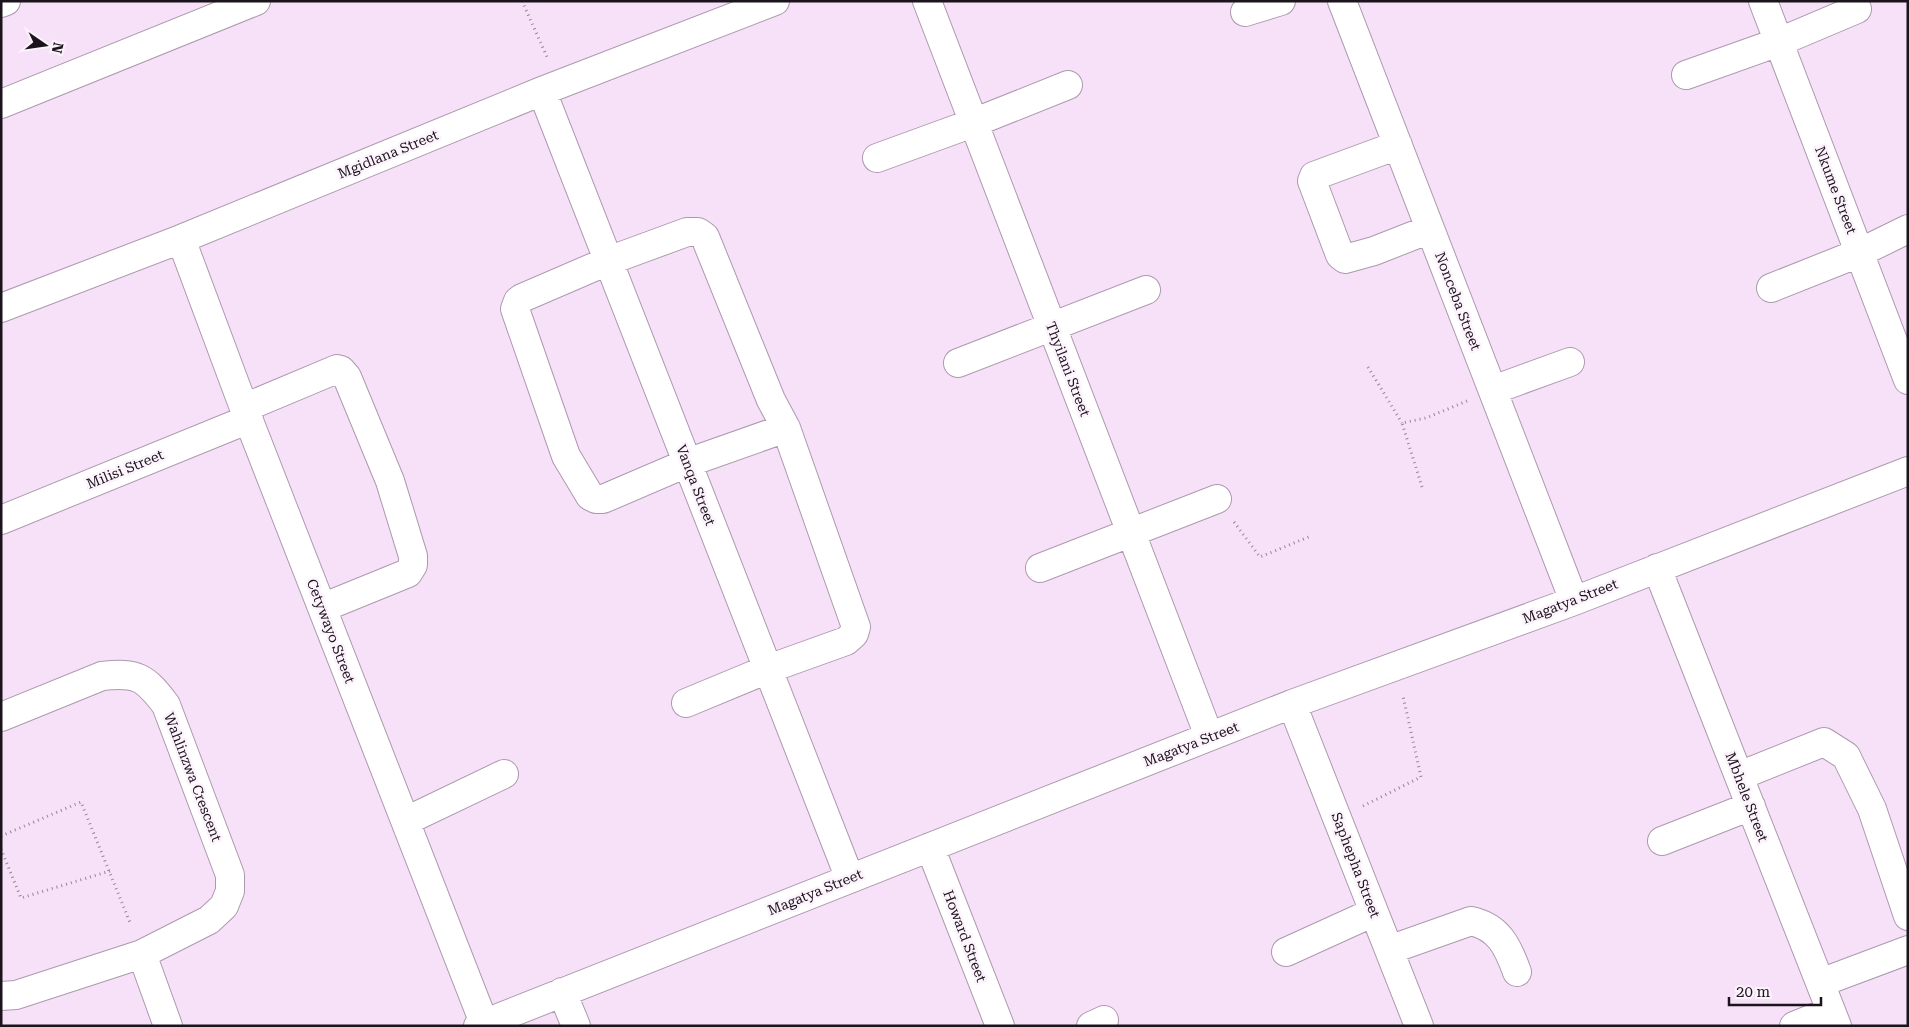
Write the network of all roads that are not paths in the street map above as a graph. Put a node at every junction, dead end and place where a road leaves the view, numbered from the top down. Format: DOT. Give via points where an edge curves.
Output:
graph roads {
  1 [pos="6,1"];
  2 [pos="256,1"];
  3 [pos="775,1"];
  4 [pos="927,1"];
  5 [pos="1281,1"];
  6 [pos="1342,1"];
  7 [pos="1763,1"];
  8 [pos="1,3"];
  9 [pos="1857,9"];
  10 [pos="1245,12"];
  11 [pos="1779,42"];
  12 [pos="1686,75"];
  13 [pos="1068,85"];
  14 [pos="542,91"];
  15 [pos="1,104"];
  16 [pos="973,123"];
  17 [pos="1398,145"];
  18 [pos="877,158"];
  19 [pos="1430,229"];
  20 [pos="1908,229"];
  21 [pos="181,239"];
  22 [pos="1859,253"];
  23 [pos="608,261"];
  24 [pos="1771,288"];
  25 [pos="1146,290"];
  26 [pos="1,308"];
  27 [pos="1052,326"];
  28 [pos="1570,362"];
  29 [pos="958,363"];
  30 [pos="1908,380"];
  31 [pos="1493,390"];
  32 [pos="247,413"];
  33 [pos="786,428"];
  34 [pos="687,463"];
  35 [pos="1908,471"];
  36 [pos="1217,499"];
  37 [pos="1,520"];
  38 [pos="1131,533"];
  39 [pos="1040,568"];
  40 [pos="1657,568"];
  41 [pos="1574,601"];
  42 [pos="322,608"];
  43 [pos="768,670"];
  44 [pos="686,703"];
  45 [pos="1292,704"];
  46 [pos="1,717"];
  47 [pos="1210,736"];
  48 [pos="504,774"];
  49 [pos="1739,776"];
  50 [pos="1751,806"];
  51 [pos="406,821"];
  52 [pos="1662,841"];
  53 [pos="930,846"];
  54 [pos="850,878"];
  55 [pos="1374,912"];
  56 [pos="1908,916"];
  57 [pos="1389,950"];
  58 [pos="1908,950"];
  59 [pos="1286,952"];
  60 [pos="142,954"];
  61 [pos="1517,972"];
  62 [pos="1820,983"];
  63 [pos="562,992"];
  64 [pos="1,996"];
  65 [pos="1834,1018"];
  66 [pos="481,1025"];
  67 [pos="168,1026"];
  68 [pos="576,1026"];
  69 [pos="1000,1026"];
  70 [pos="1419,1026"];
  71 [pos="1794,1026"];
  1 -- 8 [label="street"];
  2 -- 15 [label="street"];
  3 -- 14 [label="street, Mgidlana Street"];
  4 -- 16 [label="street, Thyilani Street"];
  5 -- 10 [label="street"];
  6 -- 17 [label="street, Nonceba Street"];
  7 -- 11 [label="street, Nkume Street"];
  9 -- 11 [label="street"];
  11 -- 12 [label="street"];
  11 -- 22 [label="street, Nkume Street"];
  13 -- 16 [label="street"];
  14 -- 21 [label="street, Mgidlana Street"];
  14 -- 23 [label="street, Vanqa Street"];
  16 -- 18 [label="street"];
  16 -- 27 [label="street, Thyilani Street"];
  17 -- 19 [label="street, Nonceba Street"];
  17 -- 19 [label="street" via="1314,176 1312,181 1340,255 1344,259 1374,251"];
  19 -- 31 [label="street, Nonceba Street"];
  20 -- 22 [label="street"];
  21 -- 26 [label="street, Mgidlana Street"];
  21 -- 32 [label="street, Cetywayo Street"];
  22 -- 24 [label="street"];
  22 -- 30 [label="street, Nkume Street"];
  23 -- 33 [label="street" via="687,232 698,232 705,237 771,400"];
  23 -- 34 [label="street, Vanqa Street"];
  23 -- 34 [label="street" via="522,298 515,309 566,456 590,496 596,499 603,499"];
  25 -- 27 [label="street"];
  27 -- 29 [label="street"];
  27 -- 38 [label="street, Thyilani Street"];
  28 -- 31 [label="street"];
  31 -- 41 [label="street, Nonceba Street"];
  32 -- 37 [label="street, Milisi Street"];
  32 -- 42 [label="street, Cetywayo Street"];
  32 -- 42 [label="street, Milisi Street" via="337,369 341,370 348,377 390,481 414,556 411,569"];
  33 -- 34 [label="street"];
  33 -- 43 [label="street" via="856,627 846,641"];
  34 -- 43 [label="street, Vanqa Street"];
  35 -- 40 [label="street, Magatya Street"];
  36 -- 38 [label="street"];
  38 -- 39 [label="street"];
  38 -- 47 [label="street, Thyilani Street"];
  40 -- 41 [label="street, Magatya Street"];
  40 -- 49 [label="street, Mbhele Street"];
  41 -- 45 [label="street, Magatya Street"];
  42 -- 51 [label="street, Cetywayo Street"];
  43 -- 44 [label="street"];
  43 -- 54 [label="street, Vanqa Street"];
  45 -- 47 [label="street, Magatya Street"];
  45 -- 55 [label="street, Saphepha Street"];
  46 -- 60 [label="street, Wahlinzwa Crescent" via="102,676 119,674 133,676 152,686 166,705 230,875 230,891 224,906 209,920"];
  47 -- 53 [label="street, Magatya Street"];
  48 -- 51 [label="street"];
  49 -- 50 [label="street, Mbhele Street"];
  49 -- 56 [label="street" via="1824,742 1846,756 1872,809"];
  50 -- 52 [label="street"];
  50 -- 62 [label="street, Mbhele Street"];
  51 -- 66 [label="street, Cetywayo Street"];
  53 -- 54 [label="street, Magatya Street"];
  53 -- 69 [label="street, Howard Street"];
  54 -- 63 [label="street, Magatya Street"];
  55 -- 57 [label="street, Saphepha Street"];
  55 -- 59 [label="street"];
  57 -- 61 [label="street" via="1472,922 1484,924 1496,932"];
  57 -- 70 [label="street, Saphepha Street"];
  58 -- 62 [label="street"];
  60 -- 64 [label="street, Wahlinzwa Crescent" via="16,995"];
  60 -- 67 [label="street"];
  62 -- 65 [label="street, Mbhele Street"];
  63 -- 66 [label="street, Magatya Street"];
  63 -- 68 [label="street"];
  65 -- 71 [label="street"];
}
